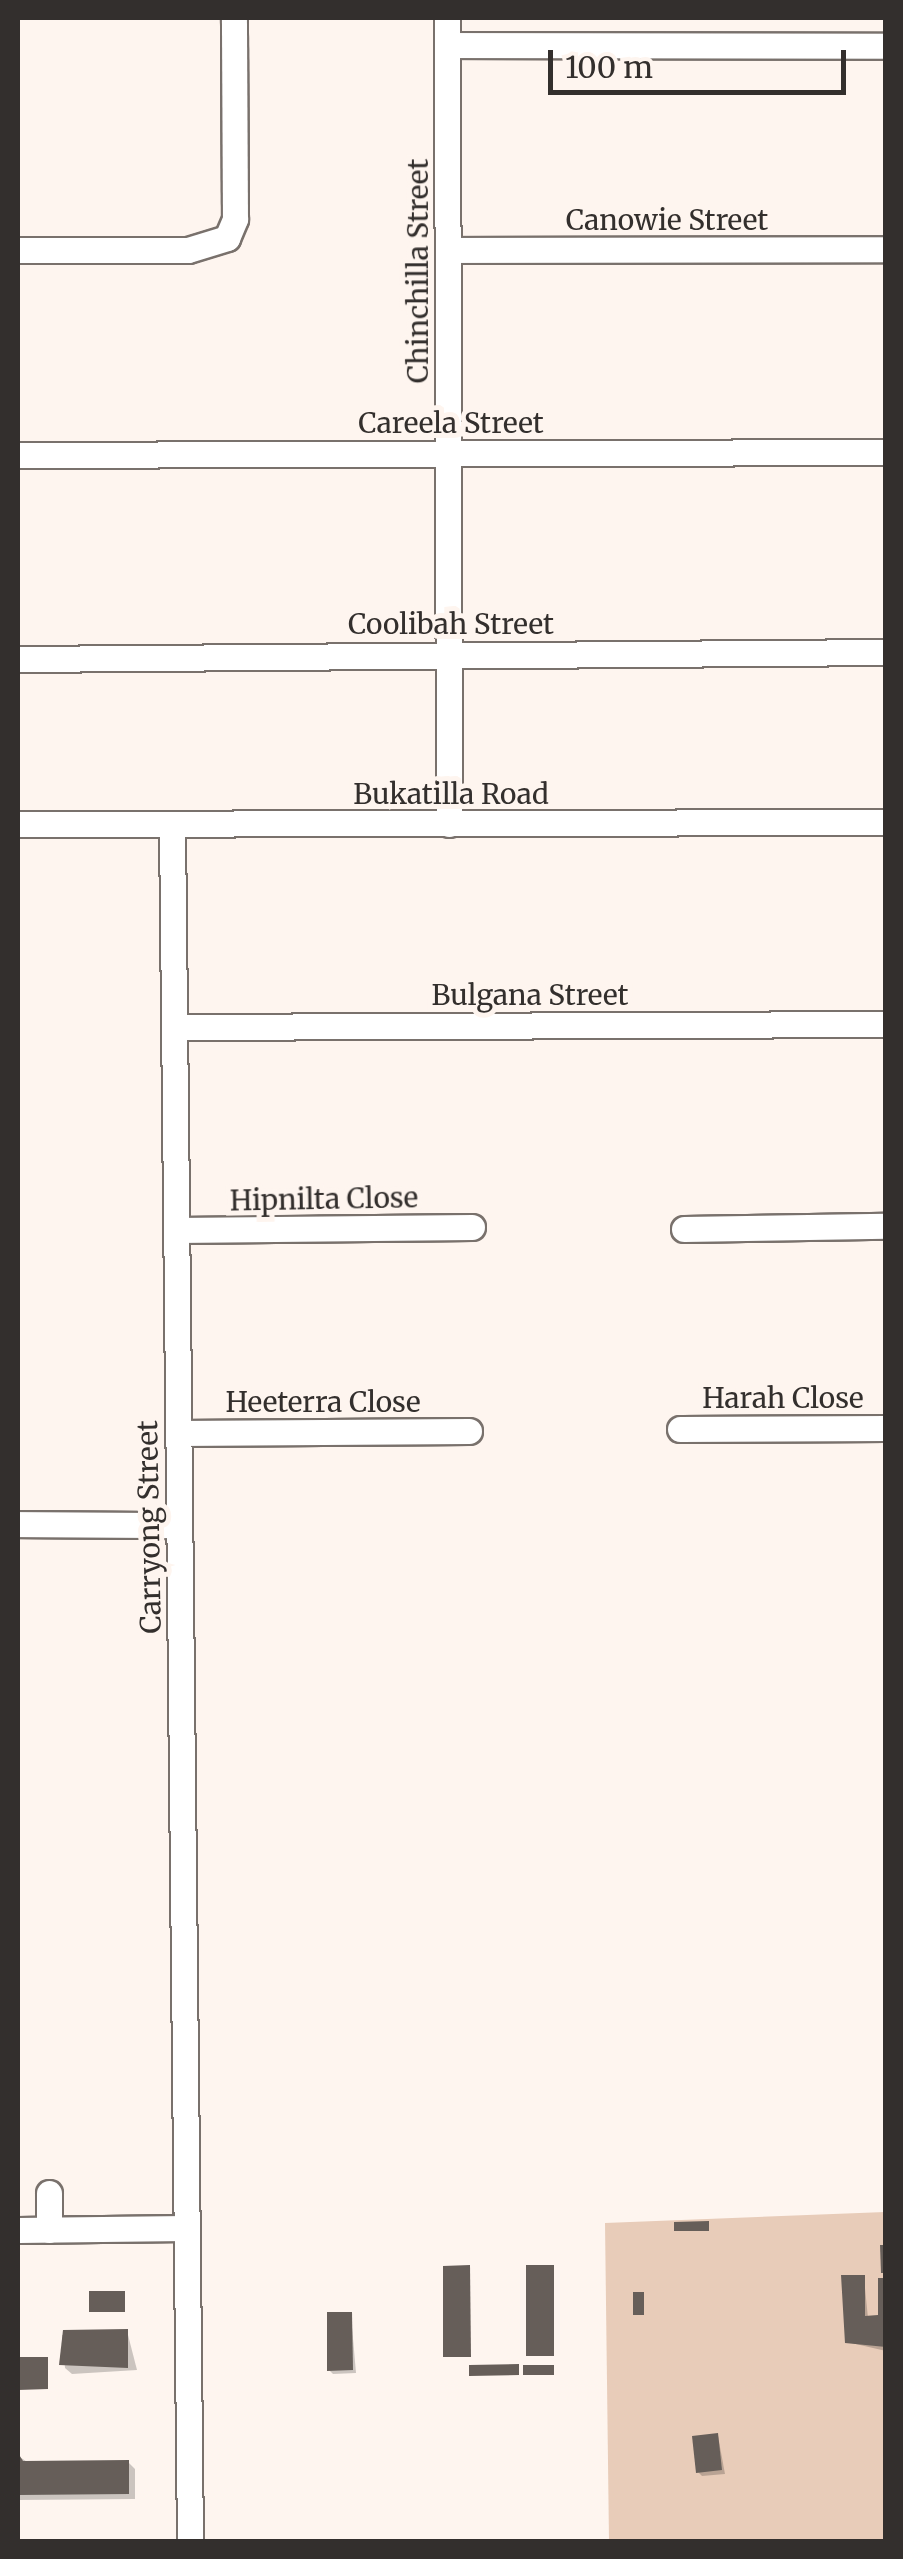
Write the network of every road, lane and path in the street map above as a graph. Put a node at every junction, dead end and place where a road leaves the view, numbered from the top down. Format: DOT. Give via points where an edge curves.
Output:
graph roads {
  1 [pos="234,18"];
  2 [pos="447,18"];
  3 [pos="447,45"];
  4 [pos="886,46"];
  5 [pos="886,249"];
  6 [pos="18,250"];
  7 [pos="448,250"];
  8 [pos="886,452"];
  9 [pos="448,453"];
  10 [pos="18,455"];
  11 [pos="886,652"];
  12 [pos="450,654"];
  13 [pos="18,659"];
  14 [pos="886,822"];
  15 [pos="18,824"];
  16 [pos="172,824"];
  17 [pos="450,824"];
  18 [pos="886,1024"];
  19 [pos="175,1027"];
  20 [pos="472,1226"];
  21 [pos="886,1226"];
  22 [pos="684,1229"];
  23 [pos="177,1230"];
  24 [pos="886,1428"];
  25 [pos="680,1429"];
  26 [pos="468,1431"];
  27 [pos="178,1433"];
  28 [pos="18,1524"];
  29 [pos="178,1525"];
  30 [pos="50,2193"];
  31 [pos="186,2228"];
  32 [pos="18,2230"];
  33 [pos="49,2230"];
  34 [pos="190,2542"];
  1 -- 6 [label="street" via="235,219 227,238 188,250"];
  2 -- 3 [label="street, Chinchilla Street"];
  3 -- 4 [label="street"];
  3 -- 7 [label="street, Chinchilla Street"];
  5 -- 7 [label="street, Canowie Street"];
  7 -- 9 [label="street, Chinchilla Street"];
  8 -- 9 [label="street, Careela Street"];
  9 -- 10 [label="street, Careela Street"];
  9 -- 12 [label="street, Chinchilla Street"];
  11 -- 12 [label="street, Coolibah Street"];
  12 -- 13 [label="street, Coolibah Street"];
  12 -- 17 [label="street, Chinchilla Street"];
  14 -- 17 [label="street, Bukatilla Road"];
  15 -- 16 [label="street, Bukatilla Road"];
  16 -- 17 [label="street, Bukatilla Road"];
  16 -- 19 [label="street, Carryong Street"];
  18 -- 19 [label="street, Bulgana Street"];
  19 -- 23 [label="street, Carryong Street"];
  20 -- 23 [label="street, Hipnilta Close"];
  21 -- 22 [label="street"];
  23 -- 27 [label="street, Carryong Street"];
  24 -- 25 [label="street, Harah Close"];
  26 -- 27 [label="street, Heeterra Close"];
  27 -- 29 [label="street, Carryong Street"];
  28 -- 29 [label="street"];
  29 -- 31 [label="street, Carryong Street"];
  30 -- 33 [label="street"];
  31 -- 33 [label="street"];
  31 -- 34 [label="street, Carryong Street"];
  32 -- 33 [label="street"];
}
